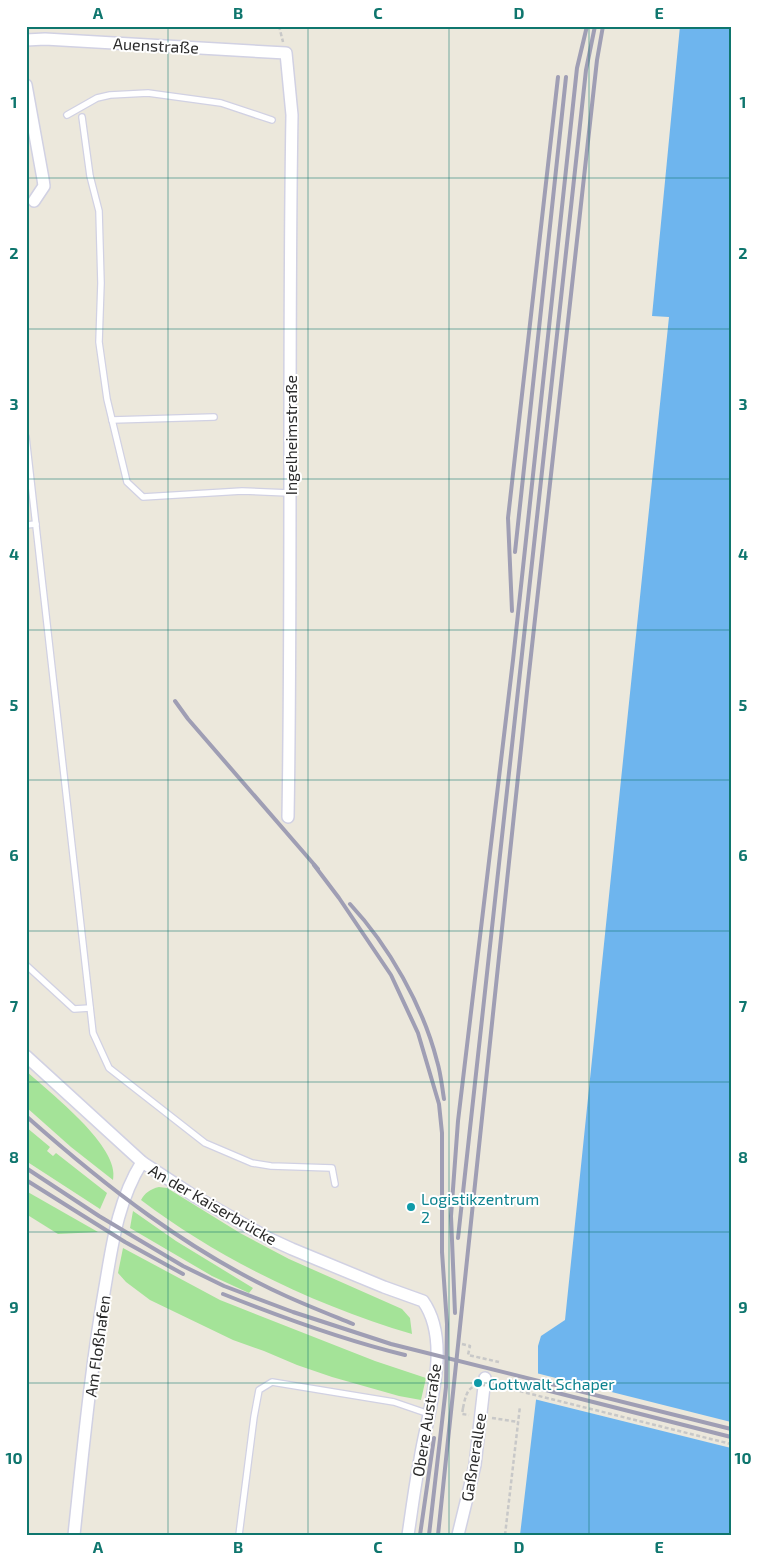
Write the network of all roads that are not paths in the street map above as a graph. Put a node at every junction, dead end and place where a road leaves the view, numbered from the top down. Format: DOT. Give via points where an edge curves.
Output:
graph roads {
  1 [pos="26,40"];
  2 [pos="286,54"];
  3 [pos="26,85"];
  4 [pos="67,114"];
  5 [pos="82,117"];
  6 [pos="272,120"];
  7 [pos="30,201"];
  8 [pos="214,417"];
  9 [pos="112,420"];
  10 [pos="26,437"];
  11 [pos="289,493"];
  12 [pos="36,524"];
  13 [pos="26,525"];
  14 [pos="288,817"];
  15 [pos="26,965"];
  16 [pos="90,1008"];
  17 [pos="26,1056"];
  18 [pos="142,1162"];
  19 [pos="335,1184"];
  20 [pos="427,1306"];
  21 [pos="486,1378"];
  22 [pos="429,1414"];
  23 [pos="74,1535"];
  24 [pos="238,1535"];
  25 [pos="408,1535"];
  26 [pos="458,1535"];
  1 -- 2 [label="street, Auenstraße"];
  2 -- 11 [label="street, Ingelheimstraße" via="292,114"];
  3 -- 7 [label="street" via="44,186"];
  4 -- 6 [label="lane" via="97,98 148,93 221,103"];
  5 -- 9 [label="lane" via="90,176 99,211 99,342"];
  8 -- 9 [label="lane"];
  9 -- 11 [label="lane" via="127,482 142,497 242,491"];
  10 -- 12 [label="lane"];
  11 -- 14 [label="street, Ingelheimstraße" via="291,657"];
  12 -- 13 [label="lane"];
  12 -- 16 [label="lane"];
  15 -- 16 [label="lane" via="74,1009"];
  16 -- 19 [label="lane" via="93,1033 109,1068 205,1144 252,1163 332,1168"];
  17 -- 18 [label="street, An der Kaiserbrücke"];
  18 -- 20 [label="street, An der Kaiserbrücke" via="268,1238 384,1287 419,1298"];
  18 -- 23 [label="street, Am Floßhafen" via="123,1200 112,1245 98,1327"];
  20 -- 22 [label="street, Obere Austraße" via="436,1349 435,1384"];
  21 -- 26 [label="street, Gaßnerallee" via="475,1465"];
  22 -- 24 [label="lane" via="394,1402 272,1382 259,1390"];
  22 -- 25 [label="street, Obere Austraße"];
}
